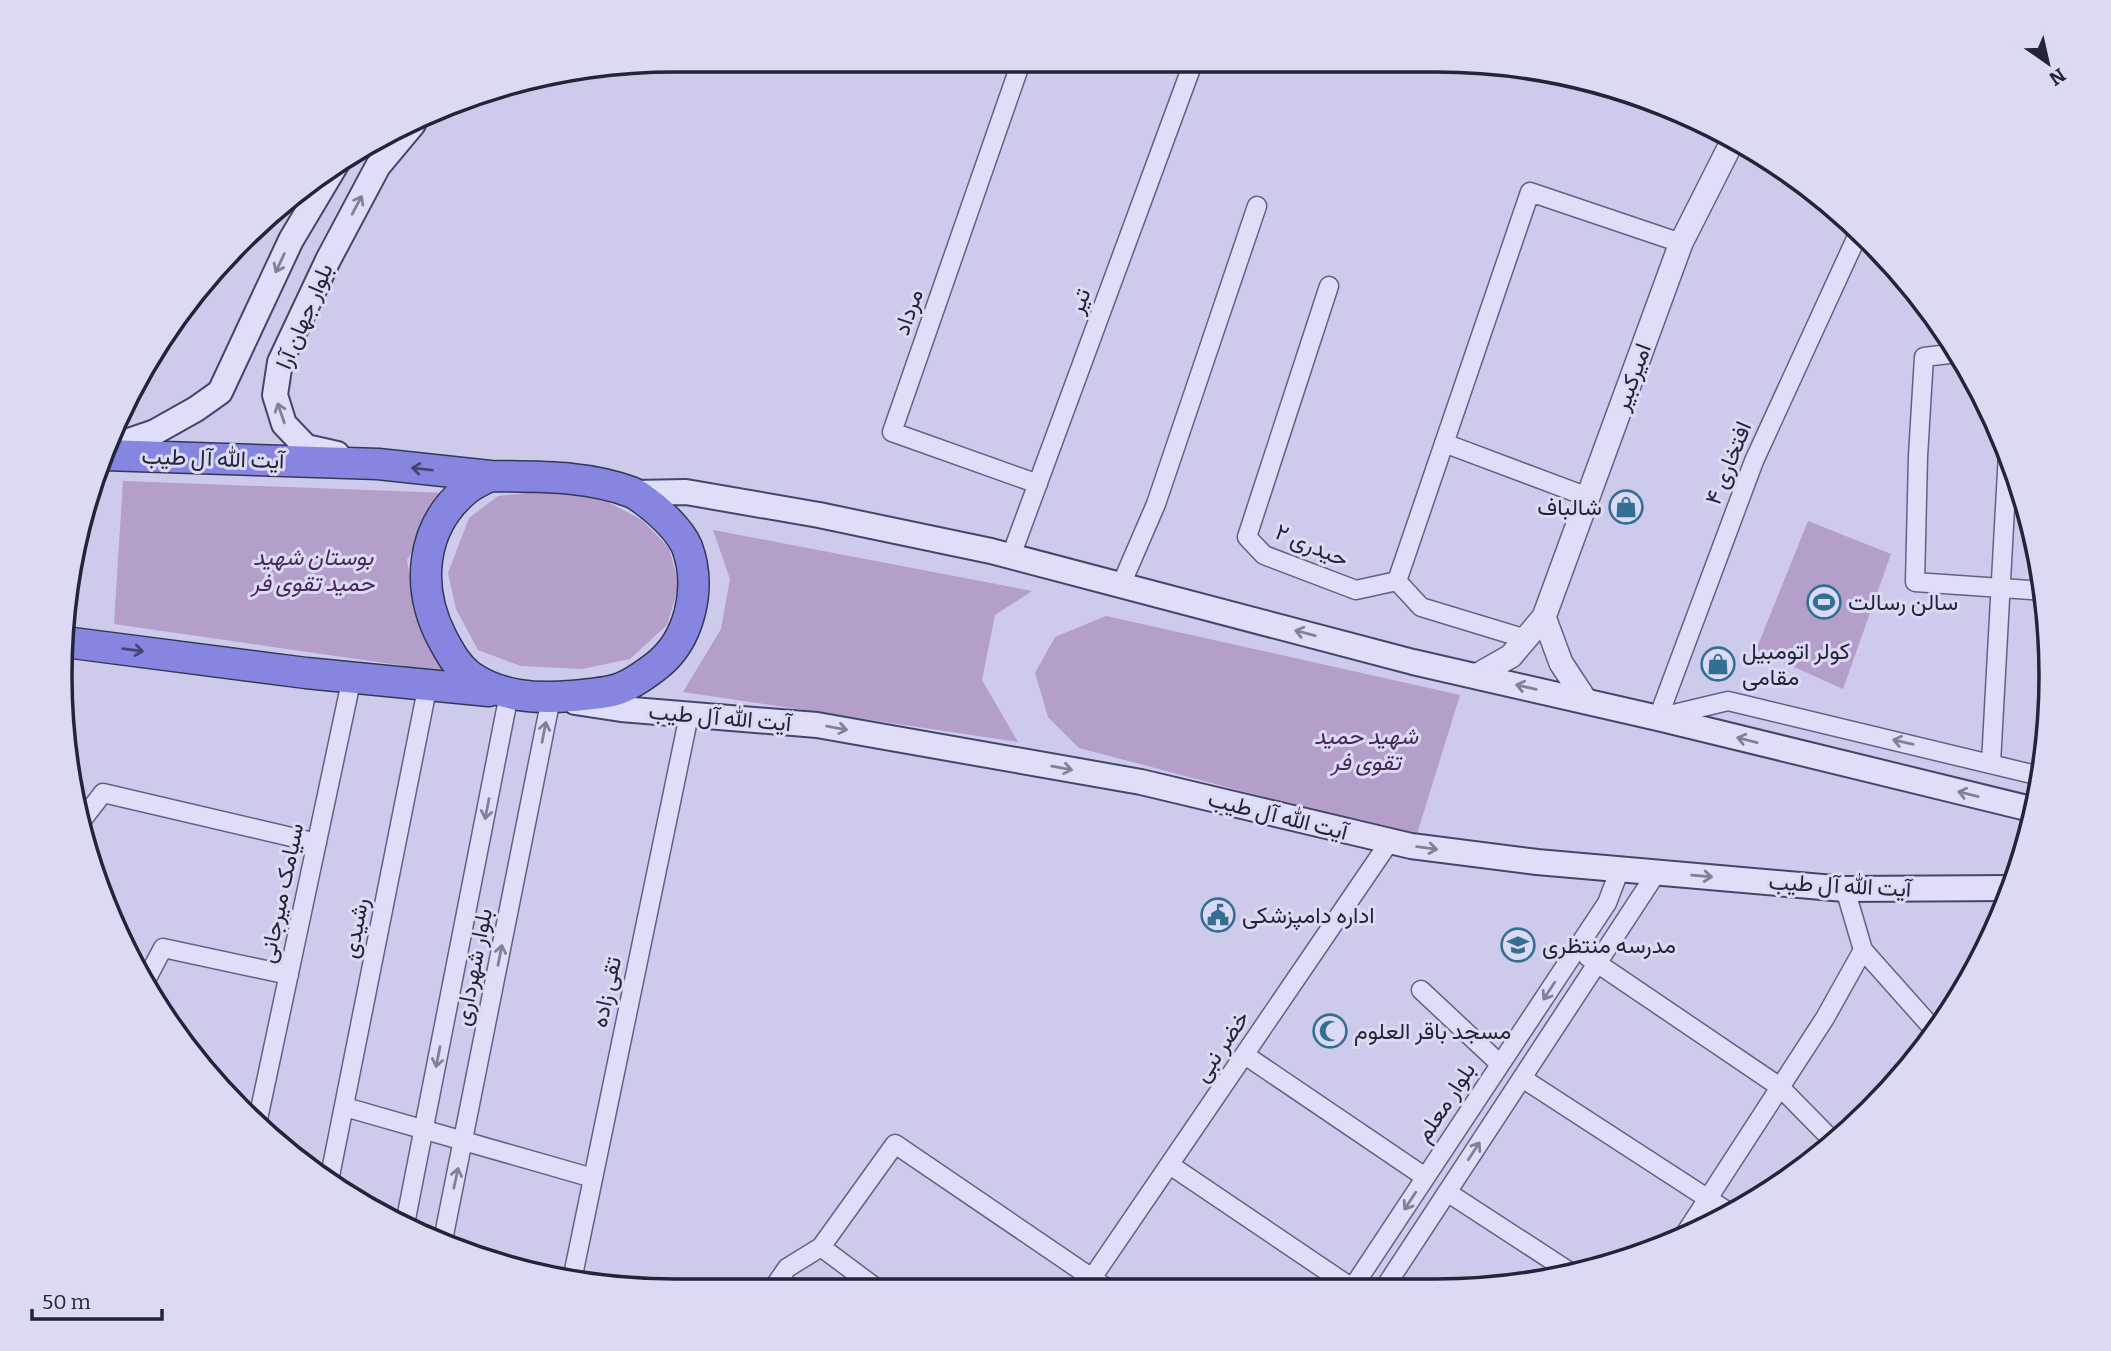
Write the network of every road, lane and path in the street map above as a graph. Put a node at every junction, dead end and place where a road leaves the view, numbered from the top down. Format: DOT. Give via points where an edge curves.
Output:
graph roads {
  1 [pos="1018,72"];
  2 [pos="1190,72"];
  3 [pos="402,137"];
  4 [pos="1729,148"];
  5 [pos="323,186"];
  6 [pos="1256,206"];
  7 [pos="1855,242"];
  8 [pos="1681,243"];
  9 [pos="1329,286"];
  10 [pos="1946,354"];
  11 [pos="1444,443"];
  12 [pos="118,444"];
  13 [pos="114,455"];
  14 [pos="378,464"];
  15 [pos="490,477"];
  16 [pos="2007,480"];
  17 [pos="1038,484"];
  18 [pos="634,493"];
  19 [pos="1588,497"];
  20 [pos="1011,556"];
  21 [pos="1397,581"];
  22 [pos="1121,585"];
  23 [pos="2001,588"];
  24 [pos="2033,591"];
  25 [pos="1544,617"];
  26 [pos="1526,639"];
  27 [pos="73,643"];
  28 [pos="1476,676"];
  29 [pos="352,677"];
  30 [pos="428,684"];
  31 [pos="509,694"];
  32 [pos="551,698"];
  33 [pos="1586,701"];
  34 [pos="689,715"];
  35 [pos="1658,718"];
  36 [pos="1992,763"];
  37 [pos="2031,774"];
  38 [pos="2025,808"];
  39 [pos="88,813"];
  40 [pos="1390,842"];
  41 [pos="317,843"];
  42 [pos="1620,869"];
  43 [pos="1657,872"];
  44 [pos="2001,885"];
  45 [pos="1845,889"];
  46 [pos="1576,949"];
  47 [pos="1863,950"];
  48 [pos="1597,963"];
  49 [pos="150,972"];
  50 [pos="289,975"];
  51 [pos="1421,990"];
  52 [pos="1928,1023"];
  53 [pos="1245,1055"];
  54 [pos="1500,1064"];
  55 [pos="1522,1078"];
  56 [pos="1780,1087"];
  57 [pos="345,1107"];
  58 [pos="259,1112"];
  59 [pos="424,1129"];
  60 [pos="1827,1135"];
  61 [pos="463,1142"];
  62 [pos="1170,1165"];
  63 [pos="331,1171"];
  64 [pos="1425,1177"];
  65 [pos="593,1178"];
  66 [pos="1447,1192"];
  67 [pos="1707,1200"];
  68 [pos="1720,1207"];
  69 [pos="407,1216"];
  70 [pos="1693,1221"];
  71 [pos="444,1233"];
  72 [pos="821,1247"];
  73 [pos="1561,1266"];
  74 [pos="574,1270"];
  75 [pos="779,1279"];
  76 [pos="865,1279"];
  77 [pos="1079,1279"];
  78 [pos="1091,1279"];
  79 [pos="1338,1279"];
  80 [pos="1359,1279"];
  81 [pos="1390,1279"];
  1 -- 17 [label="street, مرداد" via="892,432"];
  2 -- 17 [label="street, تیر"];
  14 -- 3 [label="main road, بلوار جهان آرا, one-way" via="306,447 285,424 275,395 280,362 328,260 378,166"];
  4 -- 8 [label="street, امیرکبیر"];
  5 -- 12 [label="main road, بلوار جهان آرا, one-way" via="291,240 220,392 155,432"];
  6 -- 22 [label="street" via="1156,504"];
  7 -- 35 [label="street, افتخاری ۴" via="1754,461"];
  8 -- 11 [label="street" via="1530,192"];
  8 -- 19 [label="street, امیرکبیر"];
  9 -- 21 [label="street, حیدری ۲" via="1247,537 1264,555 1356,590"];
  10 -- 23 [label="street" via="1924,357 1915,582"];
  11 -- 19 [label="street"];
  11 -- 21 [label="street"];
  13 -- 14 [label="highway, آیت الله آل طیب"];
  15 -- 14 [label="highway, آیت الله آل طیب, one-way"];
  15 -- 18 [label="highway, آیت الله آل طیب" via="590,480"];
  15 -- 31 [label="highway" via="468,488 449,506 438,526 429,549 426,598 454,662 472,677"];
  16 -- 23 [label="street"];
  17 -- 20 [label="street, تیر"];
  18 -- 20 [label="main road" via="685,492"];
  18 -- 32 [label="highway" via="673,525 686,546 694,589 690,616 662,662 636,681 617,692"];
  19 -- 25 [label="street, امیرکبیر"];
  20 -- 22 [label="main road"];
  21 -- 26 [label="street" via="1421,607"];
  28 -- 22 [label="main road, one-way"];
  23 -- 24 [label="street"];
  23 -- 36 [label="street"];
  25 -- 26 [label="street, امیرکبیر"];
  25 -- 33 [label="street" via="1561,663"];
  26 -- 28 [label="street, امیرکبیر" via="1511,656"];
  27 -- 29 [label="highway, one-way"];
  33 -- 28 [label="main road, one-way"];
  29 -- 30 [label="highway"];
  29 -- 41 [label="street, سیامک میرجانی"];
  30 -- 31 [label="highway"];
  30 -- 57 [label="street, رشیدی"];
  31 -- 32 [label="highway"];
  31 -- 59 [label="street, بلوار شهرداری, one-way"];
  32 -- 34 [label="main road, آیت الله آل طیب"];
  61 -- 32 [label="street, بلوار شهرداری, one-way"];
  33 -- 35 [label="main road"];
  34 -- 40 [label="main road, آیت الله آل طیب, one-way" via="817,725 1141,782"];
  34 -- 65 [label="street, تقی زاده"];
  36 -- 35 [label="street, one-way" via="1728,701"];
  38 -- 35 [label="main road, one-way"];
  36 -- 37 [label="street"];
  39 -- 41 [label="street" via="103,793"];
  40 -- 42 [label="main road, آیت الله آل طیب, one-way"];
  40 -- 53 [label="street, خضر نبی"];
  41 -- 50 [label="street, سیامک میرجانی"];
  42 -- 43 [label="main road, آیت الله آل طیب"];
  42 -- 46 [label="street, بلوار معلم" via="1607,902"];
  43 -- 45 [label="main road, آیت الله آل طیب, one-way"];
  43 -- 48 [label="street"];
  44 -- 45 [label="main road, آیت الله آل طیب"];
  45 -- 47 [label="street"];
  46 -- 48 [label="street"];
  46 -- 54 [label="street, بلوار معلم, one-way"];
  47 -- 52 [label="street"];
  47 -- 56 [label="street"];
  48 -- 55 [label="street"];
  48 -- 56 [label="street"];
  49 -- 50 [label="street" via="163,948"];
  50 -- 58 [label="street, سیامک میرجانی"];
  51 -- 54 [label="street"];
  53 -- 62 [label="street, خضر نبی"];
  53 -- 64 [label="street"];
  54 -- 64 [label="street, بلوار معلم"];
  66 -- 55 [label="street, one-way"];
  55 -- 67 [label="street"];
  56 -- 60 [label="street"];
  56 -- 67 [label="street"];
  57 -- 59 [label="street"];
  57 -- 63 [label="street, رشیدی"];
  59 -- 61 [label="street"];
  59 -- 69 [label="street, بلوار شهرداری"];
  61 -- 65 [label="street"];
  71 -- 61 [label="street, بلوار شهرداری, one-way"];
  62 -- 78 [label="street, خضر نبی"];
  62 -- 79 [label="street"];
  64 -- 80 [label="street, بلوار معلم, one-way"];
  65 -- 74 [label="street, تقی زاده"];
  66 -- 73 [label="street"];
  66 -- 81 [label="street"];
  67 -- 68 [label="street"];
  67 -- 70 [label="street"];
  72 -- 75 [label="street" via="787,1268"];
  72 -- 76 [label="street"];
  72 -- 77 [label="street" via="894,1144"];
}
